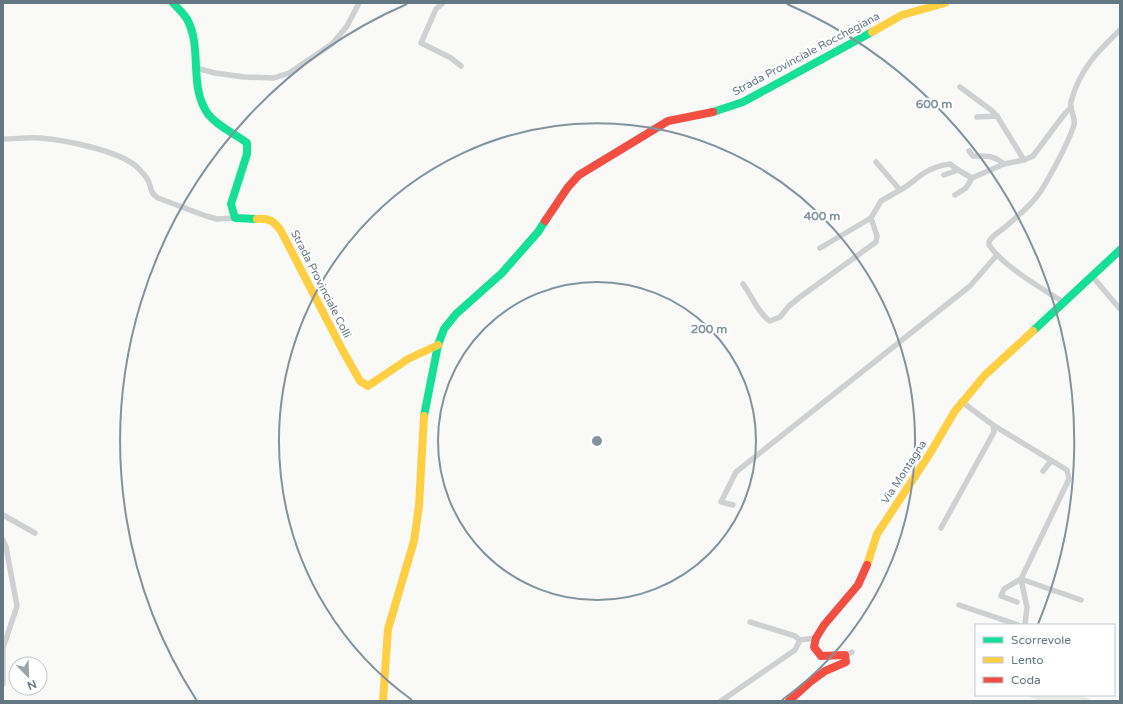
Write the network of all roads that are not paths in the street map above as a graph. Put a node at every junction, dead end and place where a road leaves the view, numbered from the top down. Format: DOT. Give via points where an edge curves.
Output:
graph roads {
  1 [pos="173,3"];
  2 [pos="359,3"];
  3 [pos="443,3"];
  4 [pos="945,3"];
  5 [pos="1120,30"];
  6 [pos="461,66"];
  7 [pos="196,68"];
  8 [pos="960,87"];
  9 [pos="1071,107"];
  10 [pos="997,116"];
  11 [pos="978,117"];
  12 [pos="3,139"];
  13 [pos="969,151"];
  14 [pos="1024,160"];
  15 [pos="876,162"];
  16 [pos="1004,164"];
  17 [pos="958,170"];
  18 [pos="944,175"];
  19 [pos="972,178"];
  20 [pos="900,190"];
  21 [pos="955,195"];
  22 [pos="235,218"];
  23 [pos="871,218"];
  24 [pos="820,248"];
  25 [pos="1120,250"];
  26 [pos="997,255"];
  27 [pos="1092,276"];
  28 [pos="743,284"];
  29 [pos="1063,302"];
  30 [pos="1120,309"];
  31 [pos="438,345"];
  32 [pos="962,402"];
  33 [pos="993,425"];
  34 [pos="1051,461"];
  35 [pos="1043,470"];
  36 [pos="733,505"];
  37 [pos="3,515"];
  38 [pos="941,528"];
  39 [pos="35,533"];
  40 [pos="3,540"];
  41 [pos="1021,580"];
  42 [pos="1081,600"];
  43 [pos="1017,602"];
  44 [pos="959,605"];
  45 [pos="750,622"];
  46 [pos="1015,624"];
  47 [pos="1025,624"];
  48 [pos="816,638"];
  49 [pos="800,640"];
  50 [pos="3,684"];
  51 [pos="383,701"];
  52 [pos="721,701"];
  53 [pos="788,701"];
  1 -- 7 [label="street" via="188,21"];
  2 -- 7 [label="street" via="347,26 332,44 307,62 274,78 244,77"];
  3 -- 6 [label="street" via="436,9 421,43"];
  4 -- 31 [label="street, Strada Provinciale Rocchegiana" via="902,15 743,102 709,113 668,121 579,175 538,232 507,267 456,314 444,329"];
  5 -- 9 [label="street" via="1083,70"];
  7 -- 22 [label="street" via="204,108 212,119 247,143 247,154 231,204"];
  8 -- 10 [label="street"];
  9 -- 14 [label="street" via="1033,156"];
  9 -- 26 [label="street" via="1074,124 1043,188 1014,220 990,240 989,245"];
  10 -- 11 [label="street"];
  10 -- 14 [label="street"];
  12 -- 22 [label="street" via="58,140 98,149 137,167 158,198 217,219"];
  13 -- 16 [label="street" via="973,156 990,156"];
  14 -- 16 [label="street"];
  15 -- 20 [label="street"];
  16 -- 19 [label="street"];
  17 -- 18 [label="street"];
  17 -- 19 [label="street"];
  17 -- 20 [label="street" via="950,164 941,165"];
  19 -- 21 [label="street" via="966,188"];
  20 -- 23 [label="street" via="881,201"];
  22 -- 31 [label="street, Strada Provinciale Colli" via="266,218 282,231 360,381 368,386 377,382 398,365"];
  23 -- 24 [label="street"];
  23 -- 28 [label="street" via="877,236 876,242 800,297 780,317 770,320 764,318"];
  25 -- 27 [label="street, Via Montagna"];
  26 -- 29 [label="street"];
  26 -- 36 [label="street" via="970,286 736,472 721,502"];
  27 -- 29 [label="street, Via Montagna"];
  27 -- 30 [label="street"];
  29 -- 32 [label="street, Via Montagna" via="985,375"];
  31 -- 51 [label="street, Strada Provinciale Rocchegiana" via="424,412 419,506 414,542 388,629"];
  32 -- 33 [label="street"];
  32 -- 48 [label="street, Via Montagna" via="877,534 858,585 838,607"];
  33 -- 34 [label="street"];
  33 -- 38 [label="street" via="994,432"];
  34 -- 35 [label="street"];
  34 -- 41 [label="street" via="1067,470 1069,479"];
  37 -- 39 [label="street"];
  40 -- 50 [label="street" via="17,606 3,648"];
  41 -- 42 [label="street"];
  41 -- 43 [label="street" via="1004,589 1001,596"];
  41 -- 47 [label="street" via="1027,607"];
  44 -- 46 [label="street"];
  45 -- 49 [label="street" via="795,636"];
  48 -- 49 [label="street"];
  48 -- 53 [label="street" via="814,647 821,656 849,654 846,662 825,671"];
  49 -- 52 [label="street" via="795,650"];
}
